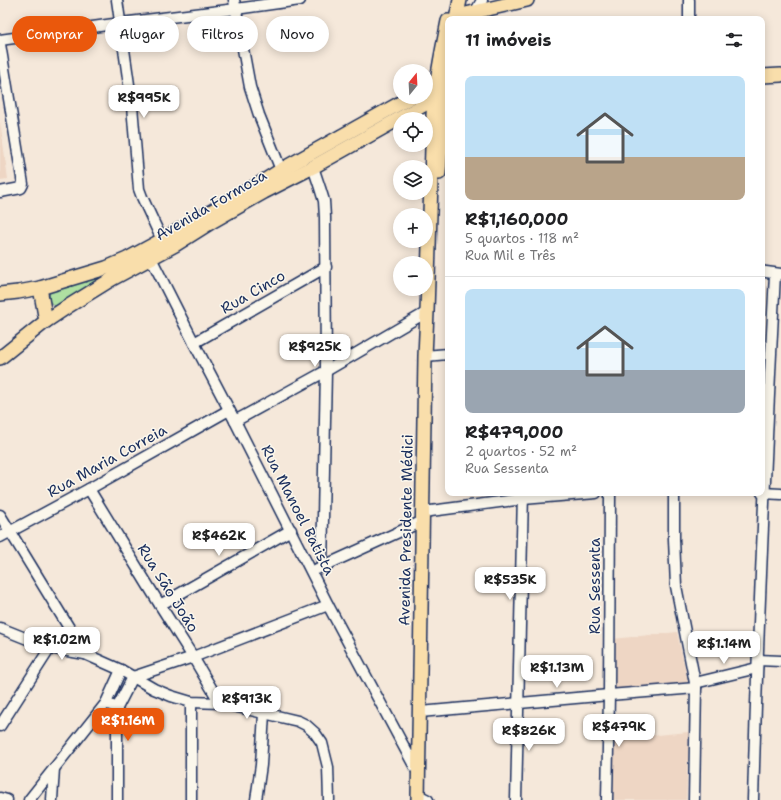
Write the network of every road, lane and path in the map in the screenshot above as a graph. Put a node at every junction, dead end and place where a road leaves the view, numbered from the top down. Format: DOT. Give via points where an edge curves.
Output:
graph roads {
  1 [pos="117,0"];
  2 [pos="300,0"];
  3 [pos="452,0"];
  4 [pos="460,0"];
  5 [pos="527,0"];
  6 [pos="689,0"];
  7 [pos="235,4"];
  8 [pos="463,15"];
  9 [pos="120,16"];
  10 [pos="163,16"];
  11 [pos="689,16"];
  12 [pos="105,25"];
  13 [pos="0,40"];
  14 [pos="0,44"];
  15 [pos="125,52"];
  16 [pos="781,75"];
  17 [pos="445,76"];
  18 [pos="765,76"];
  19 [pos="441,90"];
  20 [pos="399,104"];
  21 [pos="313,167"];
  22 [pos="282,170"];
  23 [pos="444,172"];
  24 [pos="262,188"];
  25 [pos="0,192"];
  26 [pos="210,217"];
  27 [pos="162,240"];
  28 [pos="429,256"];
  29 [pos="430,256"];
  30 [pos="151,258"];
  31 [pos="326,267"];
  32 [pos="765,272"];
  33 [pos="109,274"];
  34 [pos="778,274"];
  35 [pos="40,288"];
  36 [pos="0,294"];
  37 [pos="428,296"];
  38 [pos="427,312"];
  39 [pos="46,321"];
  40 [pos="194,343"];
  41 [pos="445,354"];
  42 [pos="425,356"];
  43 [pos="0,358"];
  44 [pos="326,372"];
  45 [pos="229,410"];
  46 [pos="236,421"];
  47 [pos="765,464"];
  48 [pos="89,489"];
  49 [pos="765,493"];
  50 [pos="781,494"];
  51 [pos="523,496"];
  52 [pos="610,496"];
  53 [pos="674,496"];
  54 [pos="763,496"];
  55 [pos="0,515"];
  56 [pos="423,517"];
  57 [pos="291,530"];
  58 [pos="10,532"];
  59 [pos="0,537"];
  60 [pos="322,567"];
  61 [pos="312,572"];
  62 [pos="160,605"];
  63 [pos="328,605"];
  64 [pos="0,628"];
  65 [pos="50,648"];
  66 [pos="85,654"];
  67 [pos="193,658"];
  68 [pos="781,661"];
  69 [pos="757,664"];
  70 [pos="121,670"];
  71 [pos="133,677"];
  72 [pos="696,685"];
  73 [pos="609,695"];
  74 [pos="192,702"];
  75 [pos="106,703"];
  76 [pos="220,703"];
  77 [pos="519,704"];
  78 [pos="117,708"];
  79 [pos="420,712"];
  80 [pos="264,713"];
  81 [pos="0,726"];
  82 [pos="54,768"];
  83 [pos="419,776"];
  84 [pos="0,798"];
  85 [pos="422,798"];
  86 [pos="7,800"];
  87 [pos="29,800"];
  88 [pos="52,800"];
  89 [pos="117,800"];
  90 [pos="191,800"];
  91 [pos="256,800"];
  92 [pos="329,800"];
  93 [pos="516,800"];
  94 [pos="606,800"];
  95 [pos="694,800"];
  96 [pos="753,800"];
  1 -- 9 [label="street"];
  2 -- 7 [label="street"];
  3 -- 8 [label="main road, Avenida Presidente Médici"];
  4 -- 8 [label="main road, Avenida Presidente Médici"];
  5 -- 8 [label="main road"];
  6 -- 11 [label="street"];
  7 -- 10 [label="street"];
  7 -- 22 [label="street" via="250,87"];
  12 -- 13 [label="street"];
  14 -- 25 [label="street" via="23,183 18,189"];
  15 -- 27 [label="street" via="139,188"];
  16 -- 18 [label="main road"];
  17 -- 19 [label="main road, Avenida Presidente Médici"];
  19 -- 21 [label="main road, Avenida Formosa"];
  19 -- 23 [label="main road, Avenida Presidente Médici"];
  19 -- 28 [label="main road, Avenida Presidente Médici"];
  20 -- 22 [label="main road, Avenida Formosa"];
  21 -- 24 [label="main road, Avenida Formosa"];
  21 -- 31 [label="street" via="324,201"];
  22 -- 24 [label="main road, Avenida Formosa"];
  23 -- 29 [label="main road, Avenida Presidente Médici"];
  24 -- 26 [label="main road, Avenida Formosa"];
  26 -- 27 [label="main road, Avenida Formosa"];
  26 -- 30 [label="main road, Avenida Formosa"];
  27 -- 33 [label="main road, Avenida Formosa" via="127,259"];
  30 -- 33 [label="main road, Avenida Formosa"];
  30 -- 40 [label="street, Rua Manoel Batista"];
  31 -- 40 [label="street, Rua Cinco"];
  31 -- 44 [label="street"];
  32 -- 34 [label="street"];
  33 -- 35 [label="main road, Avenida Formosa"];
  33 -- 39 [label="main road, Avenida Formosa"];
  34 -- 47 [label="street"];
  35 -- 36 [label="main road, Avenida Formosa"];
  35 -- 39 [label="main road"];
  37 -- 38 [label="main road, Avenida Presidente Médici"];
  38 -- 42 [label="main road, Avenida Presidente Médici"];
  38 -- 44 [label="street"];
  39 -- 43 [label="main road, Avenida Formosa"];
  40 -- 45 [label="street, Rua Manoel Batista"];
  41 -- 42 [label="street"];
  42 -- 56 [label="main road, Avenida Presidente Médici"];
  44 -- 46 [label="street"];
  44 -- 60 [label="street"];
  45 -- 46 [label="street, Rua Manoel Batista"];
  45 -- 48 [label="street, Rua Maria Correia"];
  46 -- 57 [label="street, Rua Manoel Batista"];
  48 -- 58 [label="street, Rua Maria Correia"];
  48 -- 62 [label="street, Rua São João"];
  49 -- 50 [label="street"];
  51 -- 56 [label="street"];
  51 -- 77 [label="street"];
  52 -- 73 [label="street, Rua Sessenta"];
  53 -- 72 [label="street" via="676,586"];
  54 -- 69 [label="street"];
  55 -- 58 [label="street"];
  56 -- 60 [label="street"];
  56 -- 79 [label="main road, Avenida Presidente Médici"];
  57 -- 61 [label="street, Rua Manoel Batista"];
  57 -- 62 [label="street"];
  58 -- 59 [label="street, Rua Maria Correia"];
  58 -- 66 [label="street"];
  60 -- 61 [label="street"];
  61 -- 63 [label="street, Rua Manoel Batista"];
  62 -- 67 [label="street, Rua São João"];
  63 -- 67 [label="street"];
  63 -- 83 [label="street, Rua Manoel Batista"];
  64 -- 65 [label="street"];
  65 -- 66 [label="street"];
  65 -- 81 [label="street"];
  66 -- 70 [label="street"];
  67 -- 71 [label="street"];
  67 -- 76 [label="street, Rua São João"];
  68 -- 69 [label="street"];
  69 -- 72 [label="street"];
  69 -- 96 [label="street"];
  70 -- 71 [label="street"];
  70 -- 75 [label="street"];
  71 -- 74 [label="street" via="154,689"];
  71 -- 78 [label="street"];
  72 -- 73 [label="street"];
  72 -- 95 [label="street"];
  73 -- 77 [label="street"];
  73 -- 94 [label="street, Rua Sessenta"];
  74 -- 76 [label="street"];
  74 -- 90 [label="street"];
  75 -- 78 [label="street"];
  75 -- 82 [label="street"];
  76 -- 80 [label="street"];
  77 -- 79 [label="street"];
  77 -- 93 [label="street"];
  78 -- 89 [label="street"];
  79 -- 83 [label="main road, Avenida Presidente Médici"];
  80 -- 91 [label="street"];
  80 -- 92 [label="street" via="298,721 315,733 322,743 327,761"];
  82 -- 87 [label="street"];
  82 -- 88 [label="street"];
  83 -- 85 [label="main road, Avenida Presidente Médici"];
  84 -- 86 [label="street"];
}
